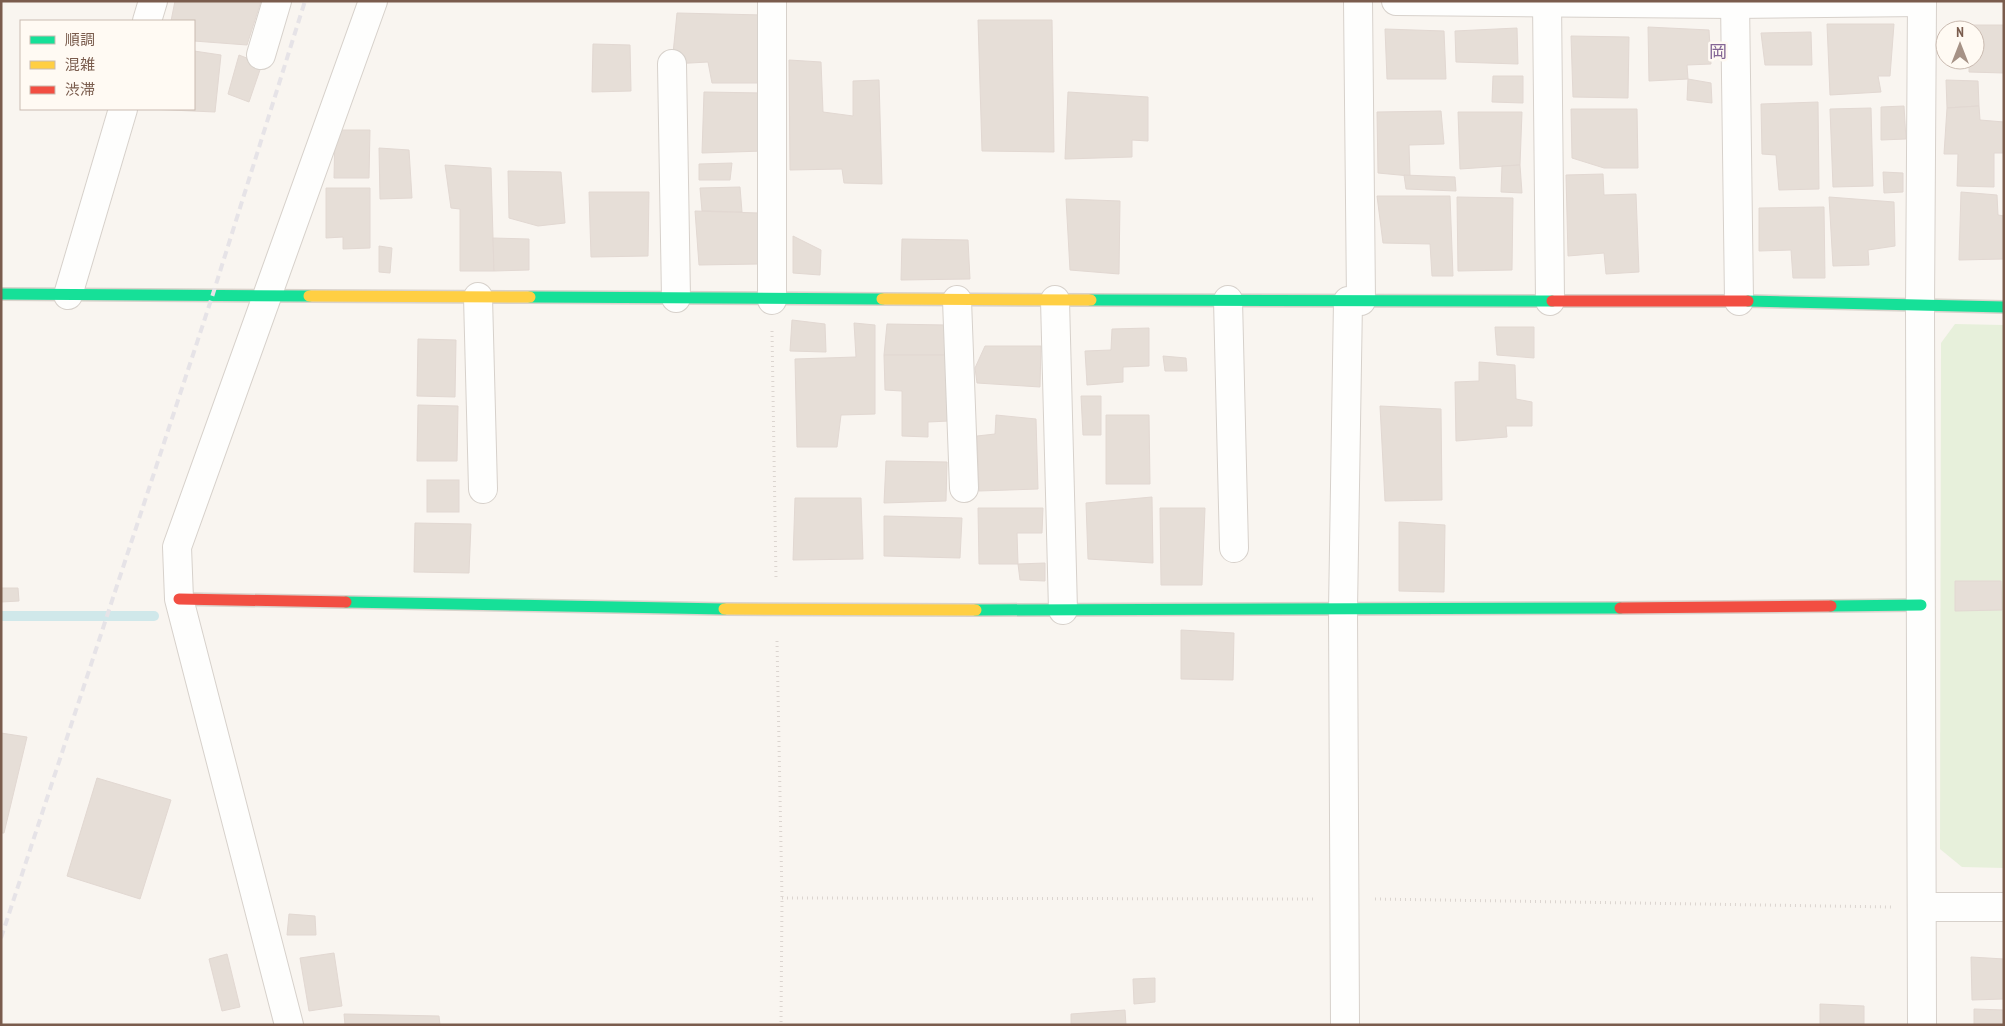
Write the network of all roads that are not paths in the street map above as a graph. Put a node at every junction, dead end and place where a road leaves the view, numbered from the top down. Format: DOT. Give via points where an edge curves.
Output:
graph roads {
  1 [pos="153,1"];
  2 [pos="277,1"];
  3 [pos="373,1"];
  4 [pos="772,1"];
  5 [pos="1358,1"];
  6 [pos="1396,1"];
  7 [pos="1547,2"];
  8 [pos="1735,2"];
  9 [pos="1922,2"];
  10 [pos="147,20"];
  11 [pos="261,55"];
  12 [pos="672,64"];
  13 [pos="123,110"];
  14 [pos="1,294"];
  15 [pos="68,295"];
  16 [pos="266,297"];
  17 [pos="478,297"];
  18 [pos="676,298"];
  19 [pos="772,300"];
  20 [pos="957,300"];
  21 [pos="1055,300"];
  22 [pos="1228,300"];
  23 [pos="1354,301"];
  24 [pos="1550,301"];
  25 [pos="1739,301"];
  26 [pos="1920,307"];
  27 [pos="2004,307"];
  28 [pos="964,488"];
  29 [pos="483,489"];
  30 [pos="1234,548"];
  31 [pos="179,599"];
  32 [pos="1921,605"];
  33 [pos="1063,610"];
  34 [pos="1343,610"];
  35 [pos="1922,907"];
  36 [pos="2004,908"];
  37 [pos="289,1025"];
  38 [pos="1345,1025"];
  39 [pos="1922,1025"];
  1 -- 10 [label="street"];
  2 -- 11 [label="street"];
  3 -- 16 [label="street"];
  4 -- 19 [label="street"];
  5 -- 23 [label="street"];
  6 -- 7 [label="street"];
  7 -- 8 [label="street"];
  7 -- 24 [label="street"];
  8 -- 9 [label="street"];
  8 -- 25 [label="street"];
  9 -- 26 [label="street"];
  12 -- 18 [label="street"];
  13 -- 15 [label="street"];
  14 -- 15 [label="street"];
  15 -- 16 [label="street"];
  16 -- 17 [label="street"];
  16 -- 31 [label="street" via="177,547"];
  17 -- 18 [label="street"];
  17 -- 29 [label="street"];
  18 -- 19 [label="street"];
  19 -- 20 [label="street"];
  20 -- 21 [label="street"];
  20 -- 28 [label="street"];
  21 -- 22 [label="street"];
  21 -- 33 [label="street"];
  22 -- 23 [label="street"];
  22 -- 30 [label="street"];
  23 -- 24 [label="street"];
  23 -- 34 [label="street"];
  24 -- 25 [label="street"];
  25 -- 26 [label="street"];
  26 -- 27 [label="street"];
  26 -- 32 [label="street"];
  31 -- 33 [label="street" via="777,610"];
  31 -- 37 [label="street"];
  32 -- 34 [label="street"];
  32 -- 35 [label="street"];
  33 -- 34 [label="street"];
  34 -- 38 [label="street"];
  35 -- 36 [label="street"];
  35 -- 39 [label="street"];
}
